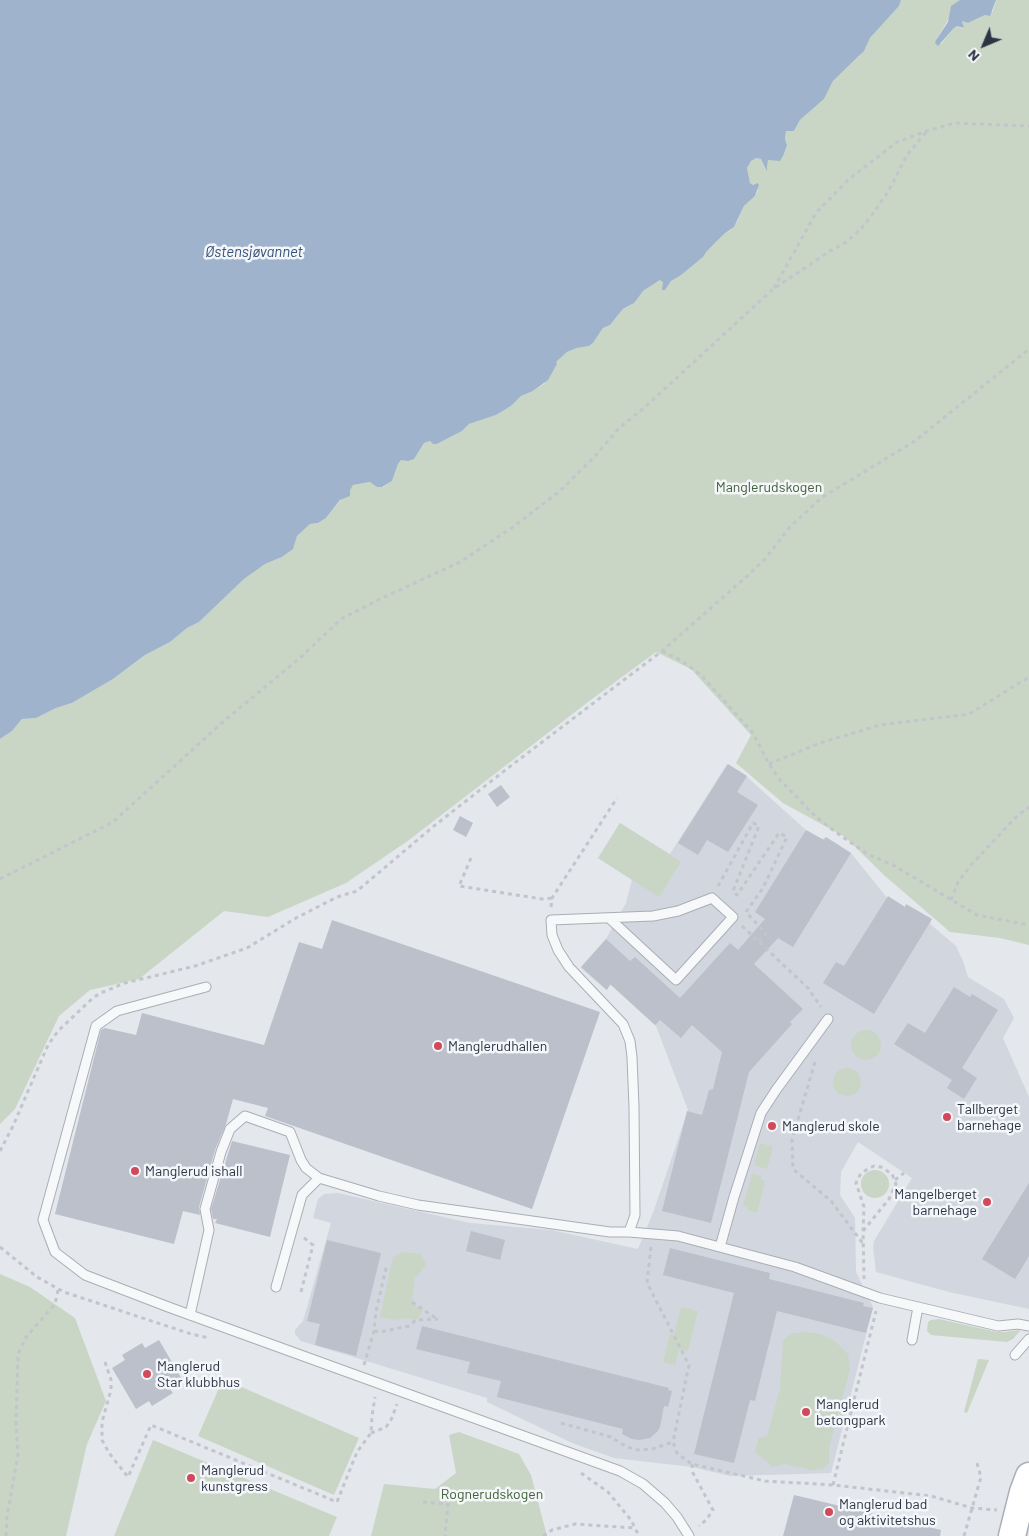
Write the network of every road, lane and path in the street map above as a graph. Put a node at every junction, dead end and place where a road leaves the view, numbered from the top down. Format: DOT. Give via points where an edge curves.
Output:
graph roads {
  1 [pos="1029,126"];
  2 [pos="927,131"];
  3 [pos="772,290"];
  4 [pos="1029,349"];
  5 [pos="662,651"];
  6 [pos="1029,677"];
  7 [pos="769,764"];
  8 [pos="617,798"];
  9 [pos="1029,807"];
  10 [pos="471,858"];
  11 [pos="0,879"];
  12 [pos="552,898"];
  13 [pos="712,898"];
  14 [pos="952,900"];
  15 [pos="733,917"];
  16 [pos="609,918"];
  17 [pos="551,920"];
  18 [pos="1029,925"];
  19 [pos="760,941"];
  20 [pos="248,948"];
  21 [pos="206,986"];
  22 [pos="828,1019"];
  23 [pos="817,1056"];
  24 [pos="904,1173"];
  25 [pos="319,1178"];
  26 [pos="895,1180"];
  27 [pos="293,1228"];
  28 [pos="864,1230"];
  29 [pos="629,1232"];
  30 [pos="653,1234"];
  31 [pos="864,1245"];
  32 [pos="0,1247"];
  33 [pos="720,1247"];
  34 [pos="387,1264"];
  35 [pos="276,1287"];
  36 [pos="58,1290"];
  37 [pos="301,1292"];
  38 [pos="864,1292"];
  39 [pos="880,1298"];
  40 [pos="412,1302"];
  41 [pos="918,1307"];
  42 [pos="190,1315"];
  43 [pos="1029,1326"];
  44 [pos="374,1331"];
  45 [pos="214,1339"];
  46 [pos="1029,1339"];
  47 [pos="912,1340"];
  48 [pos="1015,1355"];
  49 [pos="105,1362"];
  50 [pos="363,1366"];
  51 [pos="380,1384"];
  52 [pos="400,1392"];
  53 [pos="561,1423"];
  54 [pos="371,1433"];
  55 [pos="673,1442"];
  56 [pos="976,1460"];
  57 [pos="692,1464"];
  58 [pos="578,1471"];
  59 [pos="1029,1476"];
  60 [pos="833,1486"];
  61 [pos="423,1502"];
  62 [pos="972,1508"];
  63 [pos="1004,1511"];
  64 [pos="636,1528"];
  65 [pos="696,1528"];
  66 [pos="6,1536"];
  67 [pos="445,1536"];
  68 [pos="543,1536"];
  69 [pos="639,1536"];
  70 [pos="689,1536"];
  71 [pos="964,1536"];
  72 [pos="1012,1536"];
  1 -- 2 [label="path" via="954,123"];
  2 -- 3 [label="path" via="907,155 888,192 860,230"];
  2 -- 3 [label="path" via="897,142 848,180 816,213"];
  3 -- 11 [label="path" via="619,428 560,491 513,527 460,562 341,619 113,822"];
  4 -- 5 [label="path" via="916,441 821,498 790,527 759,565"];
  5 -- 7 [label="path" via="702,675 753,733"];
  5 -- 20 [label="path" via="434,826 358,892 337,898 296,918"];
  6 -- 7 [label="path" via="969,714 880,725"];
  7 -- 14 [label="path" via="815,816 837,833 869,855 893,865"];
  8 -- 12 [label="path"];
  9 -- 14 [label="path" via="972,864 958,882"];
  10 -- 12 [label="path" via="459,886"];
  12 -- 17 [label="path"];
  13 -- 15 [label="lane"];
  13 -- 16 [label="lane" via="678,911 653,916"];
  13 -- 19 [label="path" via="753,823 759,826 732,891 737,895 779,832 787,837 763,888 746,912 766,934"];
  14 -- 18 [label="path" via="977,915"];
  15 -- 16 [label="lane" via="676,980"];
  15 -- 19 [label="path"];
  16 -- 17 [label="lane"];
  17 -- 29 [label="lane" via="552,935 569,967 623,1024 630,1041 635,1215"];
  19 -- 22 [label="path" via="808,988"];
  21 -- 42 [label="lane" via="117,1011 96,1026 44,1220 55,1252 85,1275"];
  22 -- 33 [label="lane" via="761,1113"];
  23 -- 31 [label="path" via="792,1140 793,1169 831,1201"];
  24 -- 26 [label="path"];
  25 -- 27 [label="lane" via="302,1195"];
  25 -- 29 [label="lane" via="418,1205"];
  25 -- 42 [label="lane" via="306,1168 290,1132 245,1116 230,1129 205,1209 209,1230"];
  26 -- 28 [label="path" via="890,1199"];
  26 -- 28 [label="path" via="881,1167 874,1166 860,1174 856,1183 864,1207"];
  27 -- 35 [label="lane"];
  27 -- 37 [label="path" via="313,1246"];
  28 -- 31 [label="path"];
  29 -- 30 [label="lane"];
  30 -- 33 [label="lane" via="678,1236"];
  30 -- 55 [label="path" via="647,1283 688,1365"];
  31 -- 38 [label="path"];
  32 -- 36 [label="path"];
  33 -- 38 [label="lane" via="795,1267"];
  34 -- 44 [label="path"];
  36 -- 45 [label="path"];
  36 -- 66 [label="path" via="55,1304 26,1337 18,1354 18,1455"];
  38 -- 39 [label="lane"];
  39 -- 41 [label="lane"];
  39 -- 60 [label="path"];
  40 -- 44 [label="path" via="438,1319 416,1320 408,1326"];
  41 -- 43 [label="lane" via="998,1326"];
  41 -- 47 [label="lane"];
  42 -- 51 [label="lane"];
  44 -- 50 [label="path"];
  46 -- 48 [label="lane"];
  49 -- 54 [label="path" via="111,1390 102,1422 102,1440 128,1477 151,1425 337,1502 357,1452"];
  51 -- 52 [label="lane"];
  51 -- 54 [label="path"];
  52 -- 54 [label="path" via="391,1420 386,1427"];
  52 -- 70 [label="lane" via="620,1471 643,1484 665,1503"];
  53 -- 55 [label="path" via="611,1437 638,1450"];
  55 -- 57 [label="path" via="677,1453"];
  56 -- 62 [label="path" via="981,1477"];
  57 -- 60 [label="path" via="765,1480"];
  57 -- 65 [label="path" via="693,1473 713,1510"];
  58 -- 64 [label="path" via="608,1492"];
  59 -- 72 [label="street"];
  60 -- 62 [label="path" via="931,1496"];
  61 -- 67 [label="path" via="448,1504"];
  62 -- 63 [label="path"];
  62 -- 71 [label="path"];
  64 -- 68 [label="path" via="575,1524"];
  64 -- 69 [label="path"];
}
